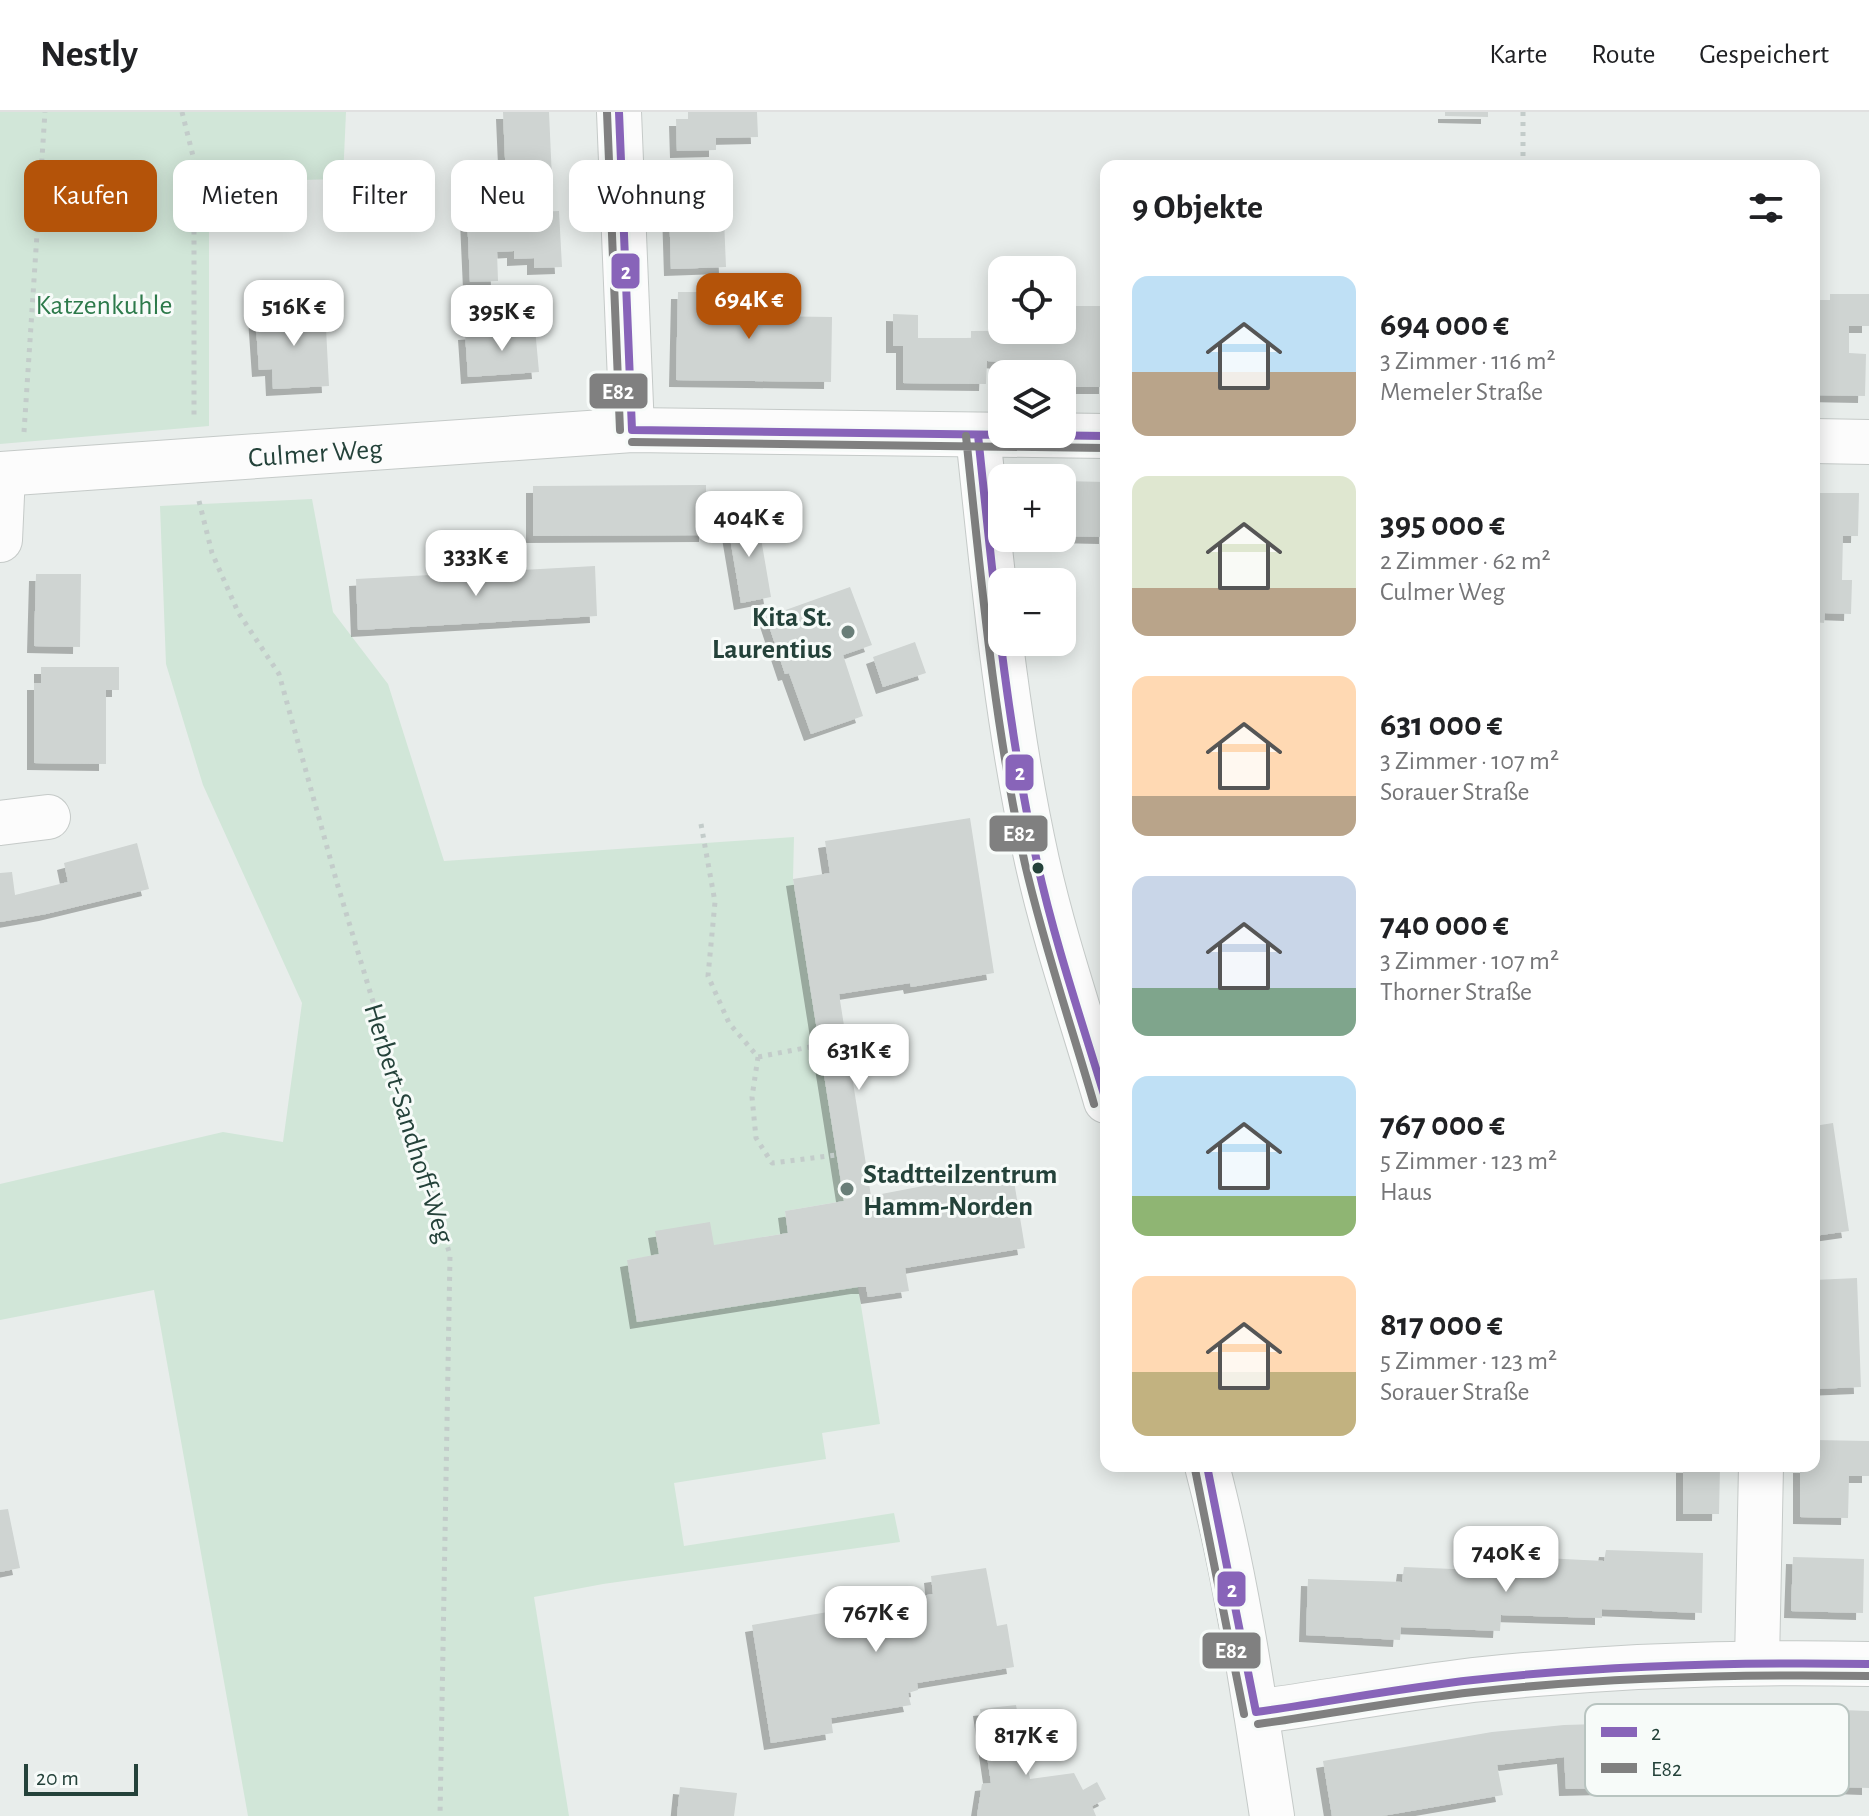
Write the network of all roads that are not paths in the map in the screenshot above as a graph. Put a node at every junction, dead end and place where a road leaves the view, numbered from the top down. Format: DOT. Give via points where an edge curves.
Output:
graph roads {
  1 [pos="619,112"];
  2 [pos="632,430"];
  3 [pos="978,435"];
  4 [pos="1100,436"];
  5 [pos="1820,441"];
  6 [pos="1869,442"];
  7 [pos="8,474"];
  8 [pos="0,540"];
  9 [pos="48,817"];
  10 [pos="0,823"];
  11 [pos="1100,1080"];
  12 [pos="1208,1472"];
  13 [pos="1761,1472"];
  14 [pos="1757,1662"];
  15 [pos="1869,1664"];
  16 [pos="1256,1712"];
  17 [pos="1272,1816"];
  1 -- 2 [label="street"];
  2 -- 3 [label="street, Culmer Weg"];
  2 -- 7 [label="street, Culmer Weg"];
  3 -- 4 [label="street, Culmer Weg"];
  3 -- 11 [label="street" via="999,638 1022,786 1038,864"];
  5 -- 6 [label="street"];
  7 -- 8 [label="street"];
  9 -- 10 [label="street"];
  12 -- 16 [label="street"];
  13 -- 14 [label="street"];
  14 -- 15 [label="street"];
  14 -- 16 [label="street" via="1472,1681"];
  16 -- 17 [label="street"];
}
